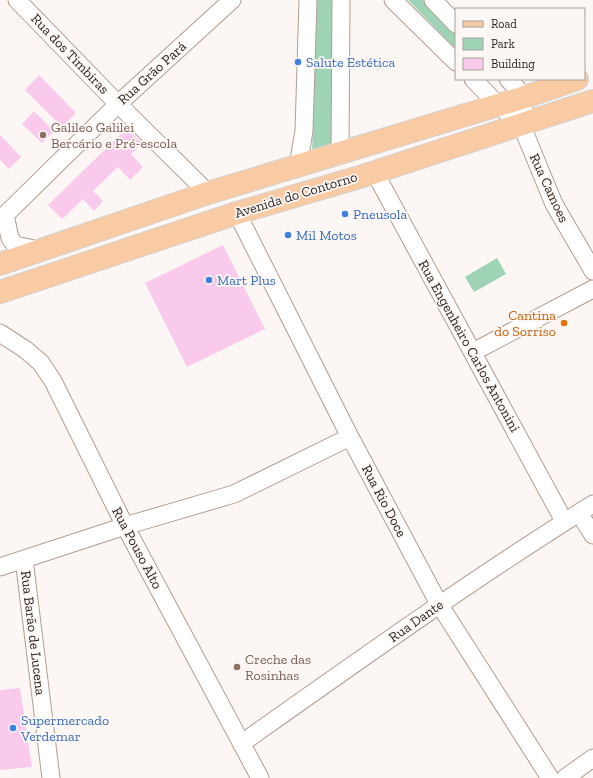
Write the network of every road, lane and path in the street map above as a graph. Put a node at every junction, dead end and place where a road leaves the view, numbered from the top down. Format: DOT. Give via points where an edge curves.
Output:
graph roads {
  1 [pos="17,0"];
  2 [pos="232,0"];
  3 [pos="308,0"];
  4 [pos="342,0"];
  5 [pos="393,0"];
  6 [pos="433,0"];
  7 [pos="455,23"];
  8 [pos="455,61"];
  9 [pos="474,80"];
  10 [pos="509,80"];
  11 [pos="574,80"];
  12 [pos="525,97"];
  13 [pos="593,100"];
  14 [pos="118,104"];
  15 [pos="498,105"];
  16 [pos="521,124"];
  17 [pos="340,153"];
  18 [pos="298,166"];
  19 [pos="374,172"];
  20 [pos="208,193"];
  21 [pos="245,210"];
  22 [pos="3,218"];
  23 [pos="39,250"];
  24 [pos="0,264"];
  25 [pos="593,271"];
  26 [pos="593,289"];
  27 [pos="0,292"];
  28 [pos="0,333"];
  29 [pos="473,352"];
  30 [pos="350,437"];
  31 [pos="593,504"];
  32 [pos="571,517"];
  33 [pos="124,526"];
  34 [pos="593,534"];
  35 [pos="24,559"];
  36 [pos="0,567"];
  37 [pos="439,604"];
  38 [pos="242,743"];
  39 [pos="593,758"];
  40 [pos="52,778"];
  41 [pos="260,778"];
  42 [pos="550,778"];
  43 [pos="565,778"];
  1 -- 14 [label="street, Rua dos Timbiras"];
  2 -- 14 [label="street, Rua Grão Pará"];
  3 -- 18 [label="street" via="304,130"];
  4 -- 17 [label="street"];
  5 -- 8 [label="street"];
  6 -- 7 [label="street"];
  9 -- 15 [label="street"];
  10 -- 12 [label="street"];
  11 -- 12 [label="main road, Avenida do Contorno"];
  12 -- 15 [label="main road, Avenida do Contorno"];
  12 -- 16 [label="street"];
  13 -- 16 [label="main road, Avenida do Contorno"];
  14 -- 20 [label="street, Rua dos Timbiras"];
  14 -- 22 [label="street, Rua Grão Pará"];
  15 -- 16 [label="street"];
  15 -- 17 [label="main road, Avenida do Contorno"];
  16 -- 19 [label="main road, Avenida do Contorno"];
  16 -- 25 [label="street, Rua Camoes" via="554,204"];
  17 -- 18 [label="main road, Avenida do Contorno"];
  17 -- 21 [label="main road" via="338,164 327,177 282,192"];
  18 -- 20 [label="main road, Avenida do Contorno"];
  19 -- 21 [label="main road, Avenida do Contorno"];
  19 -- 29 [label="street, Rua Engenheiro Carlos Antonini"];
  20 -- 23 [label="main road, Avenida do Contorno"];
  21 -- 27 [label="main road, Avenida do Contorno"];
  21 -- 30 [label="street, Rua Rio Doce"];
  22 -- 23 [label="street, Rua Grão Pará" via="14,244"];
  23 -- 24 [label="main road, Avenida do Contorno"];
  26 -- 29 [label="street"];
  28 -- 33 [label="street, Rua Pouso Alto" via="41,363 54,381"];
  29 -- 32 [label="street, Rua Engenheiro Carlos Antonini"];
  30 -- 33 [label="street" via="234,494"];
  30 -- 37 [label="street, Rua Rio Doce"];
  31 -- 32 [label="street, Rua Dante"];
  32 -- 34 [label="street, Rua Engenheiro Carlos Antonini"];
  32 -- 37 [label="street, Rua Dante"];
  33 -- 35 [label="street"];
  33 -- 38 [label="street, Rua Pouso Alto"];
  35 -- 36 [label="street"];
  35 -- 40 [label="street, Rua Barão de Lucena"];
  37 -- 38 [label="street, Rua Dante"];
  37 -- 42 [label="street, Rua Rio Doce"];
  38 -- 41 [label="street, Rua Pouso Alto"];
  39 -- 43 [label="street"];
}
